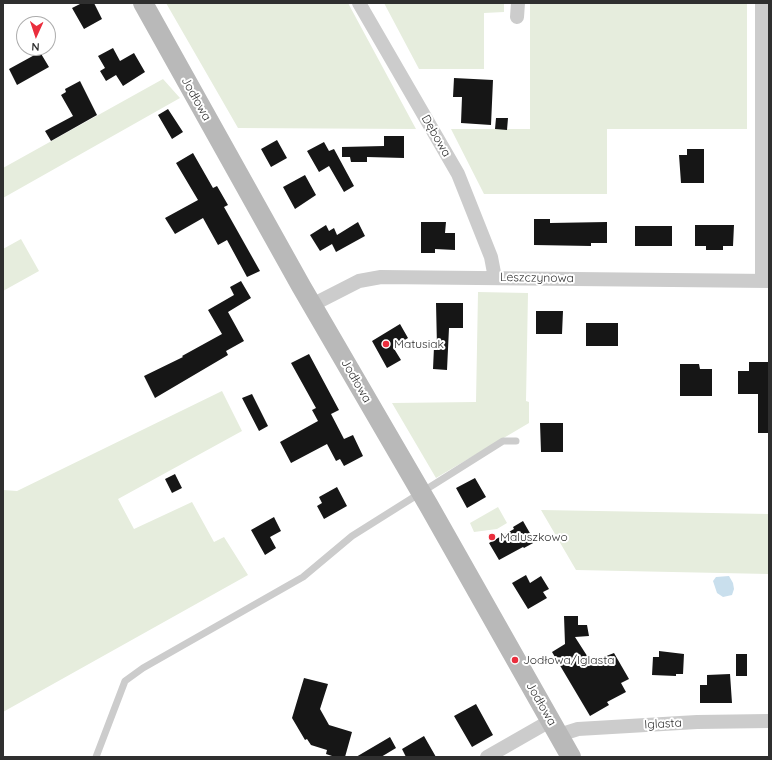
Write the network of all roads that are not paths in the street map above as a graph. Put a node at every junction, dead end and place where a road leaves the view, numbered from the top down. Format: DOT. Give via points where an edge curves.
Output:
graph roads {
  1 [pos="143,3"];
  2 [pos="359,3"];
  3 [pos="762,3"];
  4 [pos="495,278"];
  5 [pos="766,281"];
  6 [pos="312,305"];
  7 [pos="516,441"];
  8 [pos="422,494"];
  9 [pos="769,721"];
  10 [pos="554,728"];
  11 [pos="96,757"];
  12 [pos="487,757"];
  13 [pos="571,757"];
  1 -- 6 [label="street, Jodłowa"];
  2 -- 4 [label="street, Dębowa" via="458,174 491,257"];
  3 -- 5 [label="street"];
  4 -- 5 [label="street, Leszczynowa"];
  4 -- 6 [label="street, Leszczynowa" via="381,277 359,280"];
  6 -- 8 [label="street, Jodłowa"];
  7 -- 8 [label="lane" via="503,441"];
  8 -- 10 [label="street, Jodłowa"];
  8 -- 11 [label="lane" via="352,536 303,577 142,668 125,681"];
  9 -- 10 [label="street, Iglasta"];
  10 -- 12 [label="street, Iglasta"];
  10 -- 13 [label="street, Jodłowa"];
}
